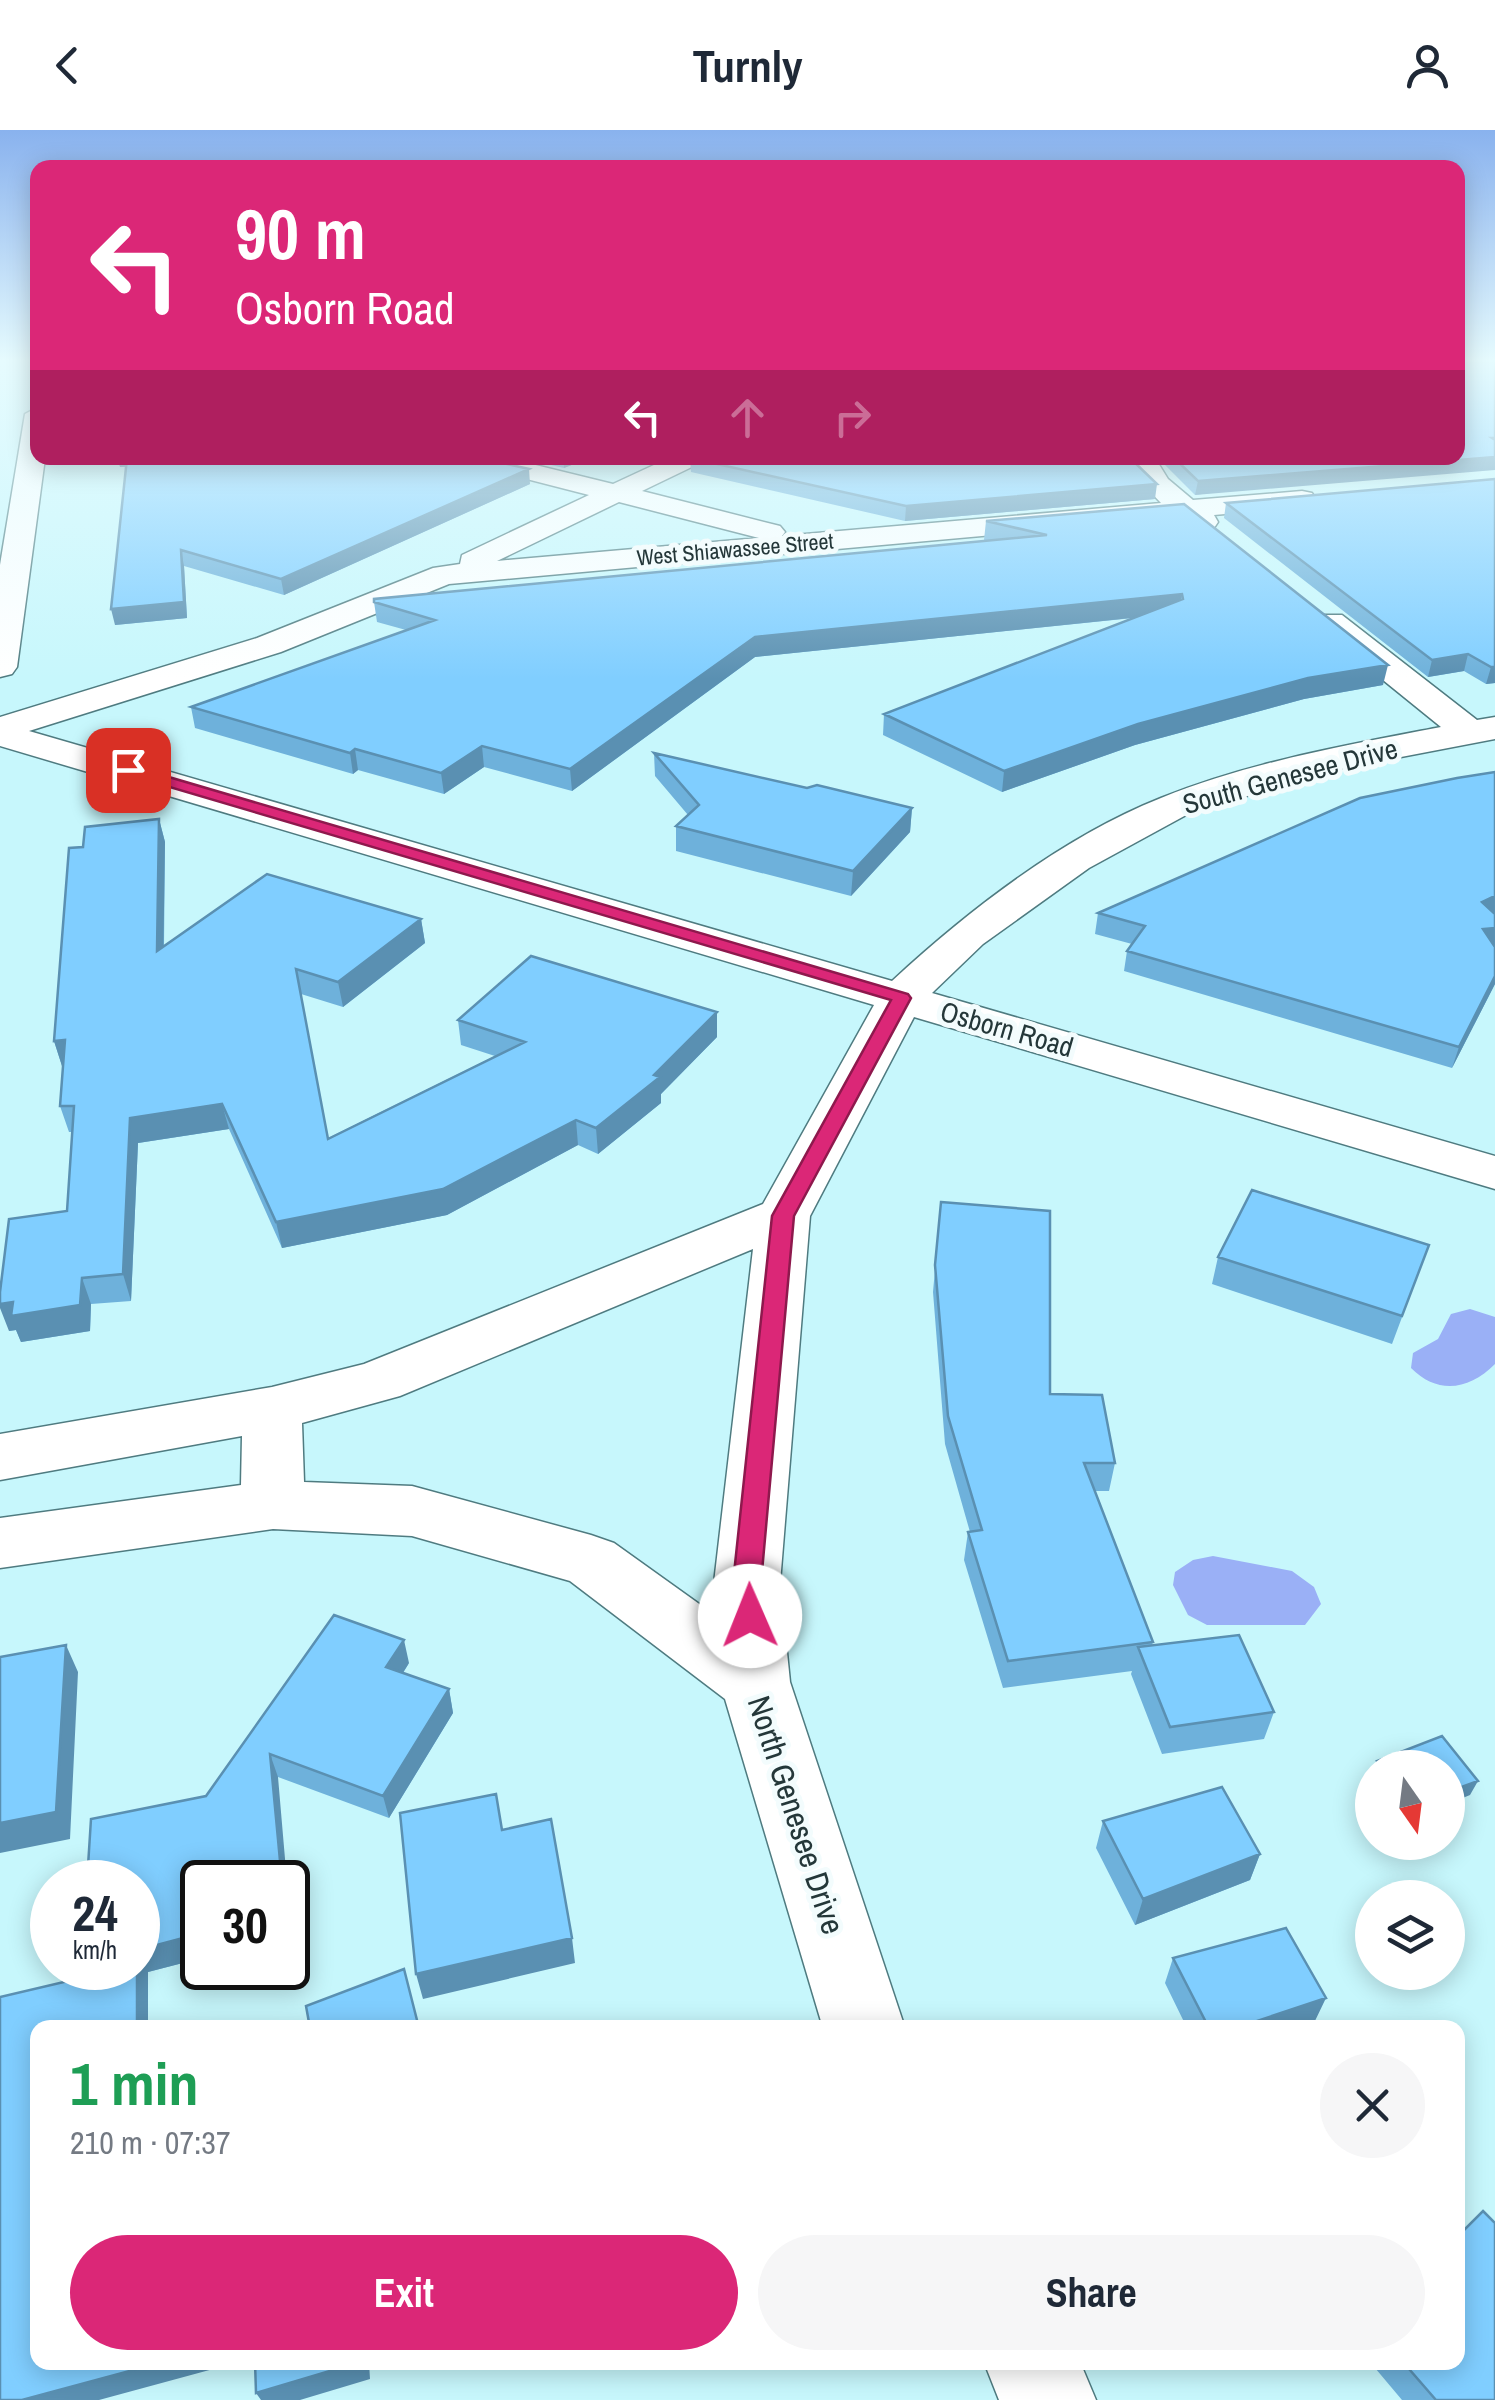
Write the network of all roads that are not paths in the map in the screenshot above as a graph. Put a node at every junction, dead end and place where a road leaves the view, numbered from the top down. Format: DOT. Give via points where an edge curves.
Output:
graph roads {
  1 [pos="26,468"];
  2 [pos="516,468"];
  3 [pos="668,468"];
  4 [pos="1145,468"];
  5 [pos="615,493"];
  6 [pos="1327,497"];
  7 [pos="1188,510"];
  8 [pos="1224,537"];
  9 [pos="812,543"];
  10 [pos="444,575"];
  11 [pos="1312,607"];
  12 [pos="0,668"];
  13 [pos="1482,729"];
  14 [pos="0,732"];
  15 [pos="902,998"];
  16 [pos="1495,1172"];
  17 [pos="783,1216"];
  18 [pos="272,1409"];
  19 [pos="0,1458"];
  20 [pos="274,1505"];
  21 [pos="0,1543"];
  22 [pos="755,1682"];
  23 [pos="861,2020"];
  24 [pos="1034,2370"];
  25 [pos="1050,2400"];
  1 -- 12 [label="street"];
  2 -- 5 [label="street"];
  3 -- 5 [label="street"];
  4 -- 7 [label="street"];
  5 -- 9 [label="street"];
  5 -- 10 [label="street"];
  6 -- 7 [label="street, West Shiawassee Street"];
  7 -- 8 [label="street"];
  7 -- 9 [label="street, West Shiawassee Street"];
  9 -- 10 [label="street, West Shiawassee Street"];
  10 -- 14 [label="street, West Shiawassee Street" via="269,645 65,704"];
  11 -- 13 [label="street"];
  13 -- 15 [label="street, South Genesee Drive" via="1322,761 1174,806 1075,860 968,935"];
  14 -- 15 [label="street, Osborn Road"];
  15 -- 16 [label="street, Osborn Road"];
  15 -- 17 [label="street, South Genesee Drive"];
  17 -- 18 [label="street" via="379,1380"];
  17 -- 22 [label="street, South Genesee Drive" via="747,1583"];
  18 -- 19 [label="street"];
  18 -- 20 [label="street"];
  20 -- 21 [label="street, North Genesee Drive"];
  20 -- 22 [label="street, North Genesee Drive" via="412,1511 591,1562"];
  22 -- 23 [label="street, North Genesee Drive"];
  24 -- 25 [label="street"];
}
